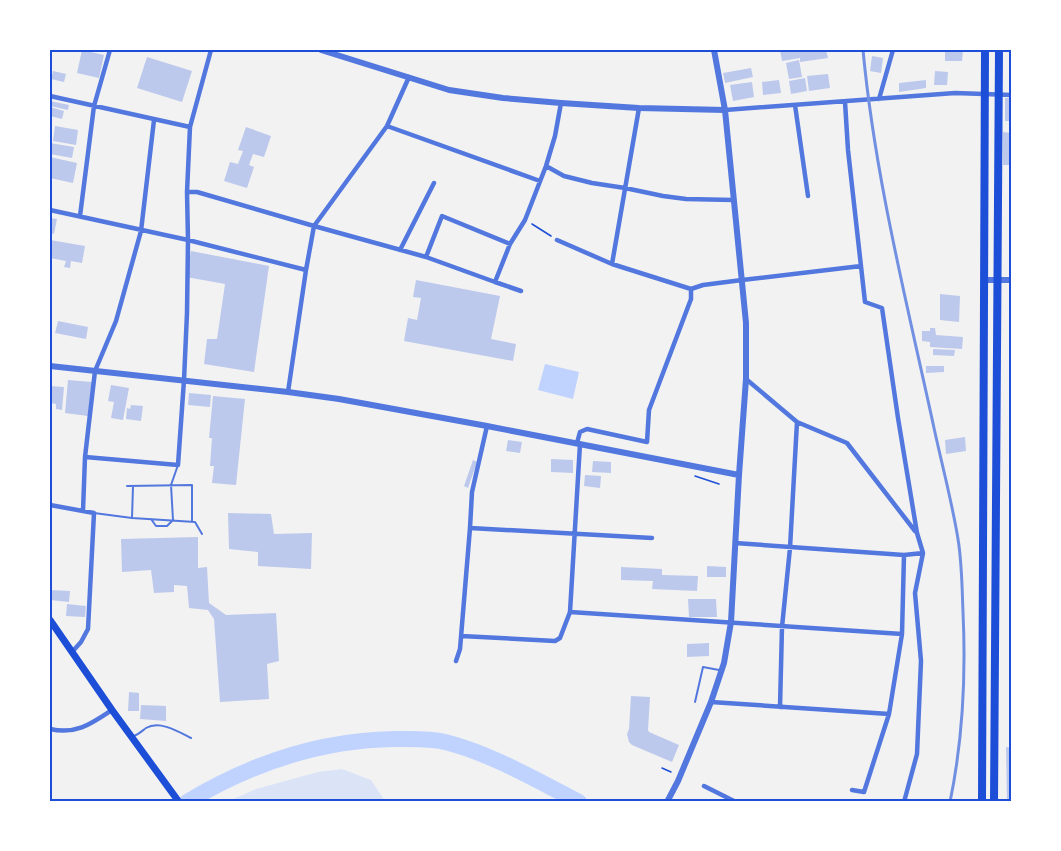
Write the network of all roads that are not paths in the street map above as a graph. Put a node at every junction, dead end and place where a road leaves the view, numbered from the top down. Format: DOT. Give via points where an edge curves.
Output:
graph roads {
  1 [pos="110,50"];
  2 [pos="211,50"];
  3 [pos="321,50"];
  4 [pos="714,50"];
  5 [pos="893,50"];
  6 [pos="985,50"];
  7 [pos="999,50"];
  8 [pos="409,77"];
  9 [pos="1011,95"];
  10 [pos="50,96"];
  11 [pos="879,99"];
  12 [pos="845,102"];
  13 [pos="561,103"];
  14 [pos="94,105"];
  15 [pos="795,105"];
  16 [pos="639,108"];
  17 [pos="725,110"];
  18 [pos="154,120"];
  19 [pos="387,126"];
  20 [pos="190,127"];
  21 [pos="546,166"];
  22 [pos="540,181"];
  23 [pos="434,183"];
  24 [pos="625,188"];
  25 [pos="187,192"];
  26 [pos="808,196"];
  27 [pos="734,200"];
  28 [pos="50,210"];
  29 [pos="80,216"];
  30 [pos="314,226"];
  31 [pos="141,231"];
  32 [pos="188,240"];
  33 [pos="557,240"];
  34 [pos="510,243"];
  35 [pos="400,250"];
  36 [pos="426,257"];
  37 [pos="612,264"];
  38 [pos="861,266"];
  39 [pos="306,270"];
  40 [pos="985,279"];
  41 [pos="742,280"];
  42 [pos="998,280"];
  43 [pos="1011,280"];
  44 [pos="495,282"];
  45 [pos="691,289"];
  46 [pos="521,291"];
  47 [pos="50,366"];
  48 [pos="95,371"];
  49 [pos="746,379"];
  50 [pos="184,380"];
  51 [pos="288,392"];
  52 [pos="797,422"];
  53 [pos="487,426"];
  54 [pos="578,444"];
  55 [pos="86,457"];
  56 [pos="178,465"];
  57 [pos="739,475"];
  58 [pos="171,485"];
  59 [pos="127,486"];
  60 [pos="133,486"];
  61 [pos="50,505"];
  62 [pos="83,511"];
  63 [pos="94,513"];
  64 [pos="132,518"];
  65 [pos="151,519"];
  66 [pos="173,520"];
  67 [pos="192,521"];
  68 [pos="470,528"];
  69 [pos="917,533"];
  70 [pos="202,534"];
  71 [pos="574,534"];
  72 [pos="652,538"];
  73 [pos="735,543"];
  74 [pos="790,548"];
  75 [pos="923,553"];
  76 [pos="904,555"];
  77 [pos="570,612"];
  78 [pos="50,620"];
  79 [pos="730,622"];
  80 [pos="782,627"];
  81 [pos="902,634"];
  82 [pos="461,636"];
  83 [pos="72,652"];
  84 [pos="456,662"];
  85 [pos="722,670"];
  86 [pos="695,702"];
  87 [pos="711,702"];
  88 [pos="780,707"];
  89 [pos="112,710"];
  90 [pos="889,714"];
  91 [pos="50,729"];
  92 [pos="59,731"];
  93 [pos="50,735"];
  94 [pos="132,738"];
  95 [pos="191,738"];
  96 [pos="704,786"];
  97 [pos="852,790"];
  98 [pos="179,801"];
  99 [pos="668,801"];
  100 [pos="736,801"];
  101 [pos="904,801"];
  102 [pos="982,801"];
  103 [pos="994,801"];
  1 -- 14 [label="street"];
  2 -- 20 [label="street"];
  3 -- 8 [label="street"];
  4 -- 17 [label="street"];
  5 -- 11 [label="street"];
  6 -- 40 [label="highway"];
  7 -- 42 [label="highway"];
  8 -- 13 [label="street" via="449,90"];
  8 -- 19 [label="street"];
  9 -- 11 [label="street" via="955,93"];
  10 -- 14 [label="street"];
  11 -- 12 [label="street"];
  12 -- 15 [label="street"];
  12 -- 38 [label="street"];
  13 -- 16 [label="street"];
  13 -- 21 [label="street"];
  14 -- 18 [label="street"];
  14 -- 29 [label="street"];
  15 -- 17 [label="street"];
  15 -- 26 [label="street"];
  16 -- 17 [label="street"];
  16 -- 24 [label="street"];
  17 -- 27 [label="street"];
  18 -- 20 [label="street"];
  18 -- 31 [label="street"];
  19 -- 22 [label="street"];
  19 -- 30 [label="street"];
  20 -- 25 [label="street"];
  21 -- 22 [label="street"];
  21 -- 24 [label="street" via="564,176"];
  22 -- 34 [label="street" via="525,220"];
  23 -- 35 [label="street"];
  24 -- 27 [label="street" via="686,199"];
  24 -- 37 [label="street"];
  25 -- 30 [label="street"];
  25 -- 32 [label="street"];
  27 -- 41 [label="street"];
  28 -- 29 [label="street"];
  29 -- 31 [label="street"];
  30 -- 35 [label="street"];
  30 -- 39 [label="street"];
  31 -- 32 [label="street"];
  31 -- 48 [label="street" via="116,321"];
  32 -- 39 [label="street"];
  32 -- 50 [label="street"];
  33 -- 37 [label="street"];
  34 -- 36 [label="street" via="442,216"];
  34 -- 44 [label="street"];
  35 -- 36 [label="street"];
  36 -- 44 [label="street"];
  37 -- 45 [label="street"];
  38 -- 41 [label="street"];
  38 -- 69 [label="street" via="865,302 882,308"];
  39 -- 51 [label="street"];
  40 -- 42 [label="street"];
  40 -- 102 [label="highway"];
  41 -- 45 [label="street"];
  41 -- 49 [label="street"];
  42 -- 43 [label="street"];
  42 -- 103 [label="highway"];
  44 -- 46 [label="street"];
  45 -- 54 [label="street" via="691,299 649,410 647,442 587,429 580,432"];
  47 -- 48 [label="street"];
  48 -- 50 [label="street"];
  48 -- 55 [label="street"];
  49 -- 52 [label="street"];
  49 -- 57 [label="street"];
  50 -- 51 [label="street"];
  50 -- 56 [label="street"];
  51 -- 53 [label="street"];
  52 -- 69 [label="street" via="848,443"];
  52 -- 74 [label="street"];
  53 -- 54 [label="street"];
  53 -- 68 [label="street" via="472,492"];
  54 -- 57 [label="street"];
  54 -- 71 [label="street"];
  55 -- 56 [label="street"];
  55 -- 62 [label="street"];
  56 -- 58 [label="lane"];
  57 -- 73 [label="street"];
  58 -- 60 [label="lane"];
  58 -- 66 [label="lane"];
  58 -- 67 [label="lane" via="192,485"];
  59 -- 60 [label="lane"];
  60 -- 64 [label="lane"];
  61 -- 62 [label="street"];
  62 -- 63 [label="street"];
  63 -- 64 [label="lane"];
  63 -- 83 [label="street" via="88,629"];
  64 -- 65 [label="lane"];
  65 -- 66 [label="lane"];
  65 -- 66 [label="lane" via="156,526 167,526"];
  66 -- 67 [label="lane"];
  67 -- 70 [label="lane"];
  68 -- 71 [label="street"];
  68 -- 82 [label="street"];
  69 -- 75 [label="street"];
  71 -- 72 [label="street"];
  71 -- 77 [label="street"];
  73 -- 74 [label="street"];
  73 -- 79 [label="street"];
  74 -- 76 [label="street"];
  74 -- 80 [label="street"];
  75 -- 76 [label="street"];
  75 -- 101 [label="street" via="915,593 921,661 917,754"];
  76 -- 81 [label="street"];
  77 -- 79 [label="street"];
  77 -- 82 [label="street" via="560,638 555,641"];
  78 -- 83 [label="main road"];
  79 -- 80 [label="street"];
  79 -- 85 [label="street"];
  80 -- 81 [label="street"];
  80 -- 88 [label="street"];
  81 -- 90 [label="street"];
  82 -- 84 [label="street"];
  83 -- 89 [label="main road"];
  85 -- 86 [label="lane" via="703,667"];
  85 -- 87 [label="street"];
  87 -- 88 [label="street"];
  87 -- 99 [label="street"];
  88 -- 90 [label="street"];
  89 -- 92 [label="street" via="79,729"];
  89 -- 94 [label="main road"];
  90 -- 97 [label="street" via="864,792"];
  91 -- 92 [label="street"];
  92 -- 93 [label="street"];
  94 -- 95 [label="lane" via="148,726 169,728"];
  94 -- 98 [label="main road"];
  96 -- 100 [label="street"];
}
